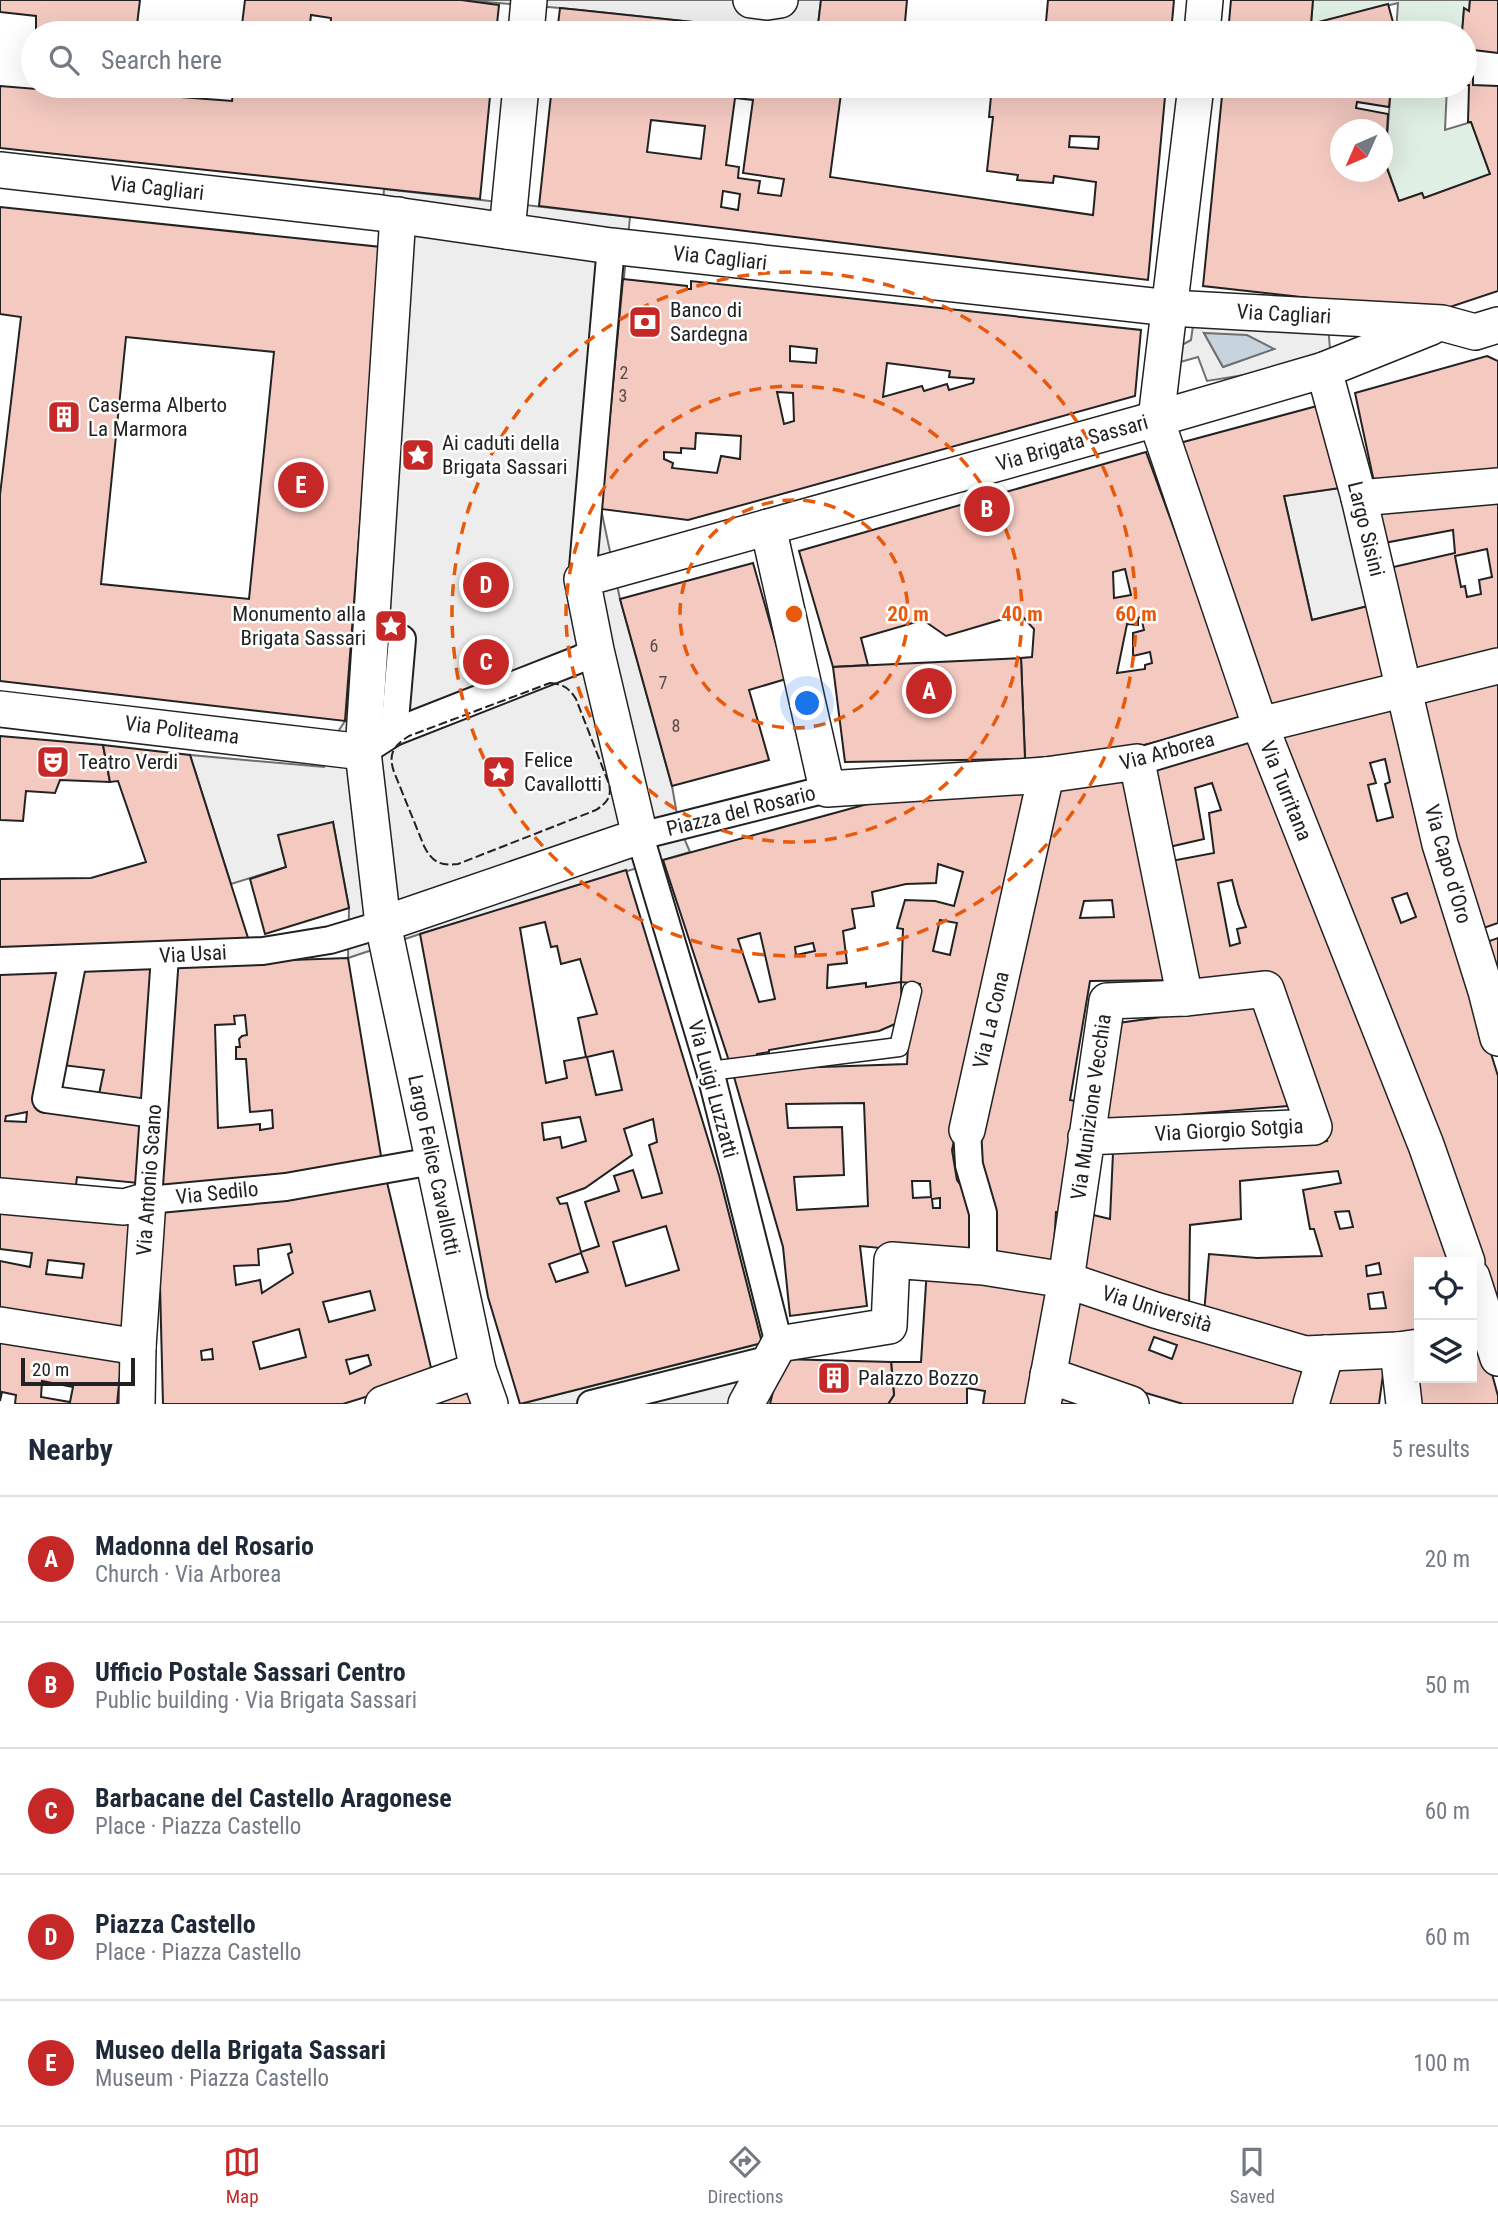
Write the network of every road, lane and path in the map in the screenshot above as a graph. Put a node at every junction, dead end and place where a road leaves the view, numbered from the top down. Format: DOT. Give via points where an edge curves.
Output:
graph roads {
  1 [pos="529,0"];
  2 [pos="751,0"];
  3 [pos="780,0"];
  4 [pos="1205,0"];
  5 [pos="527,21"];
  6 [pos="1203,21"];
  7 [pos="520,98"];
  8 [pos="1195,98"];
  9 [pos="0,170"];
  10 [pos="398,215"];
  11 [pos="507,231"];
  12 [pos="611,246"];
  13 [pos="1170,309"];
  14 [pos="1442,323"];
  15 [pos="1490,333"];
  16 [pos="1324,370"];
  17 [pos="1156,419"];
  18 [pos="1498,485"];
  19 [pos="1359,498"];
  20 [pos="768,527"];
  21 [pos="582,579"];
  22 [pos="402,639"];
  23 [pos="596,650"];
  24 [pos="1498,666"];
  25 [pos="1404,689"];
  26 [pos="0,709"];
  27 [pos="1260,725"];
  28 [pos="394,732"];
  29 [pos="363,752"];
  30 [pos="1137,762"];
  31 [pos="1046,775"];
  32 [pos="827,789"];
  33 [pos="640,836"];
  34 [pos="383,924"];
  35 [pos="165,956"];
  36 [pos="74,959"];
  37 [pos="0,961"];
  38 [pos="1492,990"];
  39 [pos="912,991"];
  40 [pos="1185,998"];
  41 [pos="1498,1038"];
  42 [pos="710,1071"];
  43 [pos="154,1114"];
  44 [pos="967,1130"];
  45 [pos="1086,1137"];
  46 [pos="433,1161"];
  47 [pos="0,1196"];
  48 [pos="148,1200"];
  49 [pos="1465,1257"];
  50 [pos="984,1267"];
  51 [pos="1066,1280"];
  52 [pos="1477,1294"];
  53 [pos="0,1325"];
  54 [pos="1490,1340"];
  55 [pos="138,1347"];
  56 [pos="1409,1349"];
  57 [pos="775,1351"];
  58 [pos="1326,1353"];
  59 [pos="478,1370"];
  60 [pos="1046,1390"];
  61 [pos="137,1404"];
  62 [pos="383,1404"];
  63 [pos="490,1404"];
  64 [pos="591,1404"];
  65 [pos="746,1404"];
  66 [pos="1131,1404"];
  67 [pos="1311,1404"];
  68 [pos="1404,1404"];
  1 -- 5 [label="street"];
  2 -- 3 [label="street"];
  4 -- 6 [label="street"];
  7 -- 11 [label="street"];
  8 -- 13 [label="street, Via Turritana"];
  9 -- 10 [label="street, Via Cagliari"];
  10 -- 11 [label="street, Via Cagliari"];
  10 -- 29 [label="street, Largo Felice Cavallotti"];
  11 -- 12 [label="street, Via Cagliari"];
  12 -- 13 [label="street, Via Cagliari"];
  12 -- 21 [label="street"];
  13 -- 14 [label="street, Via Cagliari"];
  13 -- 17 [label="street, Via Turritana"];
  14 -- 15 [label="street"];
  14 -- 16 [label="street, Via Brigata Sassari"];
  16 -- 17 [label="street, Via Brigata Sassari"];
  16 -- 19 [label="street, Largo Sisini"];
  17 -- 20 [label="street, Via Brigata Sassari"];
  17 -- 27 [label="street, Via Turritana"];
  18 -- 19 [label="street"];
  19 -- 25 [label="street, Largo Sisini"];
  20 -- 21 [label="street, Via Brigata Sassari"];
  20 -- 32 [label="street, Piazza del Rosario"];
  21 -- 23 [label="street"];
  22 -- 28 [label="street"];
  23 -- 28 [label="street" via="558,656"];
  23 -- 33 [label="street"];
  24 -- 25 [label="street, Via Arborea"];
  25 -- 27 [label="street, Via Arborea"];
  25 -- 38 [label="street, Via Capo d'Oro" via="1440,844"];
  26 -- 29 [label="street, Via Politeama"];
  27 -- 30 [label="street, Via Arborea"];
  27 -- 49 [label="street, Via Turritana" via="1426,1144"];
  28 -- 29 [label="street"];
  29 -- 34 [label="street, Largo Felice Cavallotti"];
  30 -- 31 [label="street, Via Arborea"];
  30 -- 40 [label="street"];
  31 -- 32 [label="street, Via Arborea"];
  31 -- 44 [label="street, Via La Cona"];
  32 -- 33 [label="street, Piazza del Rosario"];
  33 -- 34 [label="street"];
  33 -- 42 [label="street, Via Luigi Luzzatti"];
  34 -- 35 [label="street, Via Usai" via="330,940 263,951"];
  34 -- 46 [label="street, Largo Felice Cavallotti"];
  35 -- 36 [label="street, Via Usai"];
  35 -- 43 [label="street, Via Antonio Scano"];
  36 -- 37 [label="street, Via Usai"];
  36 -- 43 [label="street" via="46,1099"];
  38 -- 41 [label="street, Via Capo d'Oro"];
  39 -- 42 [label="lane" via="899,1047"];
  40 -- 45 [label="street, Via Munizione Vecchia" via="1107,1000"];
  40 -- 45 [label="street, Via Giorgio Sotgia" via="1266,989 1314,1127"];
  42 -- 57 [label="street, Via Luigi Luzzatti"];
  43 -- 48 [label="street, Via Antonio Scano"];
  44 -- 50 [label="street, Via La Cona" via="969,1165 983,1213"];
  45 -- 51 [label="street, Via Munizione Vecchia"];
  46 -- 48 [label="street, Via Sedilo" via="286,1186"];
  46 -- 59 [label="street, Largo Felice Cavallotti"];
  47 -- 48 [label="street, Via Sedilo" via="124,1207"];
  48 -- 55 [label="street, Via Antonio Scano"];
  50 -- 51 [label="street, Via Università"];
  50 -- 57 [label="street, Via Università" via="892,1260 889,1326"];
  51 -- 58 [label="street, Via Università" via="1305,1354"];
  51 -- 60 [label="street, Via Munizione Vecchia"];
  52 -- 54 [label="street"];
  53 -- 55 [label="street"];
  55 -- 61 [label="street, Via Antonio Scano"];
  56 -- 58 [label="street, Via Università"];
  56 -- 68 [label="street"];
  57 -- 64 [label="street"];
  57 -- 65 [label="street"];
  58 -- 67 [label="street"];
  59 -- 62 [label="street"];
  59 -- 63 [label="street, Largo Felice Cavallotti"];
  60 -- 66 [label="street"];
}
